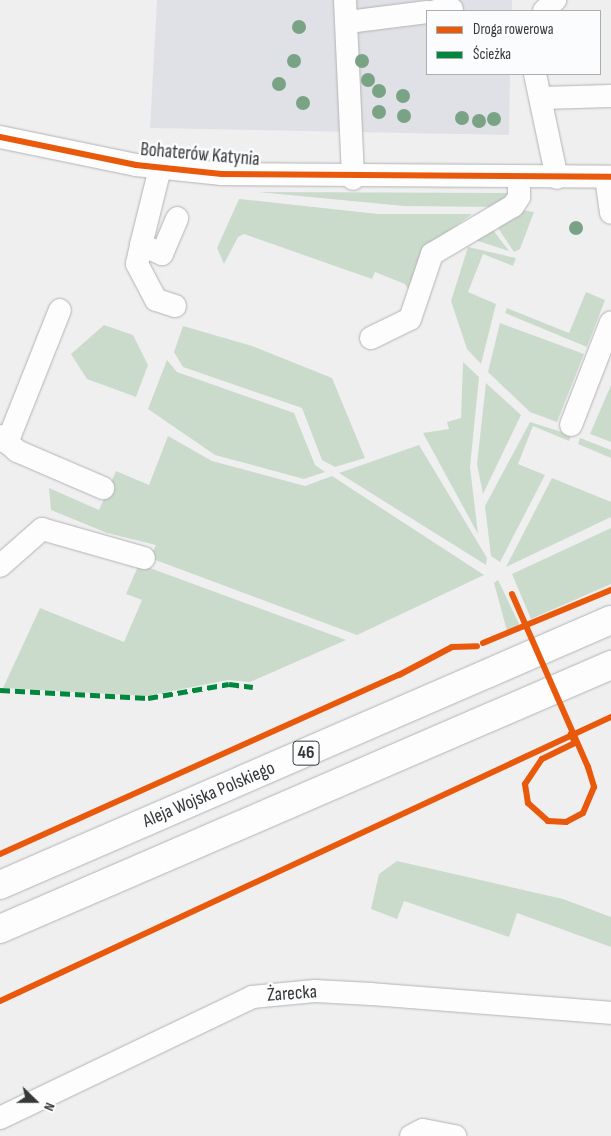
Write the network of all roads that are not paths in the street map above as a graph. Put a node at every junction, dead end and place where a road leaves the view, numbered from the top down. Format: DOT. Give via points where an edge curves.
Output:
graph roads {
  1 [pos="345,0"];
  2 [pos="555,0"];
  3 [pos="545,10"];
  4 [pos="426,12"];
  5 [pos="348,22"];
  6 [pos="535,75"];
  7 [pos="611,96"];
  8 [pos="542,98"];
  9 [pos="0,137"];
  10 [pos="160,168"];
  11 [pos="608,177"];
  12 [pos="519,178"];
  13 [pos="557,178"];
  14 [pos="353,179"];
  15 [pos="611,213"];
  16 [pos="176,218"];
  17 [pos="141,245"];
  18 [pos="175,306"];
  19 [pos="60,310"];
  20 [pos="611,322"];
  21 [pos="371,338"];
  22 [pos="571,424"];
  23 [pos="4,439"];
  24 [pos="103,488"];
  25 [pos="144,558"];
  26 [pos="0,566"];
  27 [pos="611,620"];
  28 [pos="611,665"];
  29 [pos="0,885"];
  30 [pos="0,929"];
  31 [pos="611,1013"];
  32 [pos="0,1118"];
  33 [pos="411,1136"];
  34 [pos="455,1136"];
  1 -- 5 [label="street"];
  2 -- 3 [label="street"];
  4 -- 5 [label="street"];
  5 -- 14 [label="street"];
  6 -- 8 [label="street"];
  7 -- 8 [label="street"];
  8 -- 13 [label="street"];
  9 -- 10 [label="street, Bohaterów Katynia"];
  10 -- 14 [label="street, Bohaterów Katynia"];
  10 -- 17 [label="street"];
  11 -- 13 [label="street, Bohaterów Katynia"];
  11 -- 15 [label="street"];
  12 -- 13 [label="street, Bohaterów Katynia"];
  12 -- 14 [label="street, Bohaterów Katynia"];
  12 -- 21 [label="street" via="519,197 513,206 432,254 410,319"];
  16 -- 17 [label="street" via="162,254"];
  17 -- 18 [label="street" via="137,264 156,300"];
  19 -- 23 [label="street"];
  20 -- 22 [label="street"];
  23 -- 24 [label="street"];
  25 -- 26 [label="street" via="42,529"];
  27 -- 29 [label="main road, Aleja Wojska Polskiego / 46"];
  28 -- 30 [label="main road, 46"];
  31 -- 32 [label="street, Żarecka" via="372,994 314,992 252,997"];
  33 -- 34 [label="street" via="423,1130"];
}
